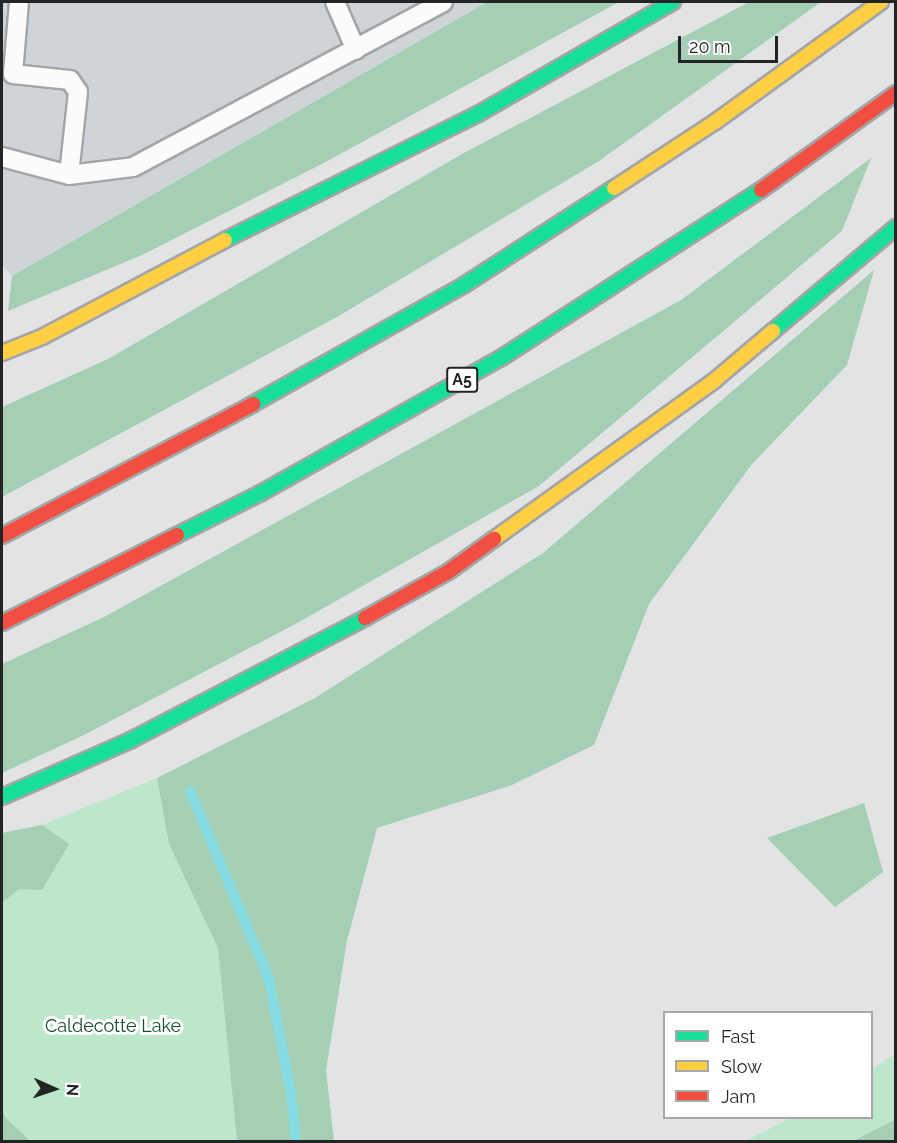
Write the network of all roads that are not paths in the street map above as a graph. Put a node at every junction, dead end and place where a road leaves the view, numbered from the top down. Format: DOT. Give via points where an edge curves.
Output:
graph roads {
  1 [pos="19,2"];
  2 [pos="335,2"];
  3 [pos="443,2"];
  4 [pos="673,2"];
  5 [pos="881,2"];
  6 [pos="9,32"];
  7 [pos="356,50"];
  8 [pos="896,93"];
  9 [pos="2,157"];
  10 [pos="69,175"];
  11 [pos="896,227"];
  12 [pos="2,353"];
  13 [pos="2,536"];
  14 [pos="2,623"];
  15 [pos="2,796"];
  1 -- 6 [label="lane"];
  2 -- 7 [label="lane"];
  3 -- 7 [label="lane"];
  4 -- 12 [label="highway" via="478,114 140,282 42,337"];
  5 -- 13 [label="highway" via="715,122 464,285 229,418"];
  6 -- 10 [label="lane" via="13,74 70,80 78,92"];
  7 -- 10 [label="lane" via="133,167"];
  8 -- 14 [label="highway, A5" via="798,166 501,358 261,493"];
  9 -- 10 [label="lane"];
  11 -- 15 [label="highway" via="715,381 448,572 252,680 131,740"];
}
